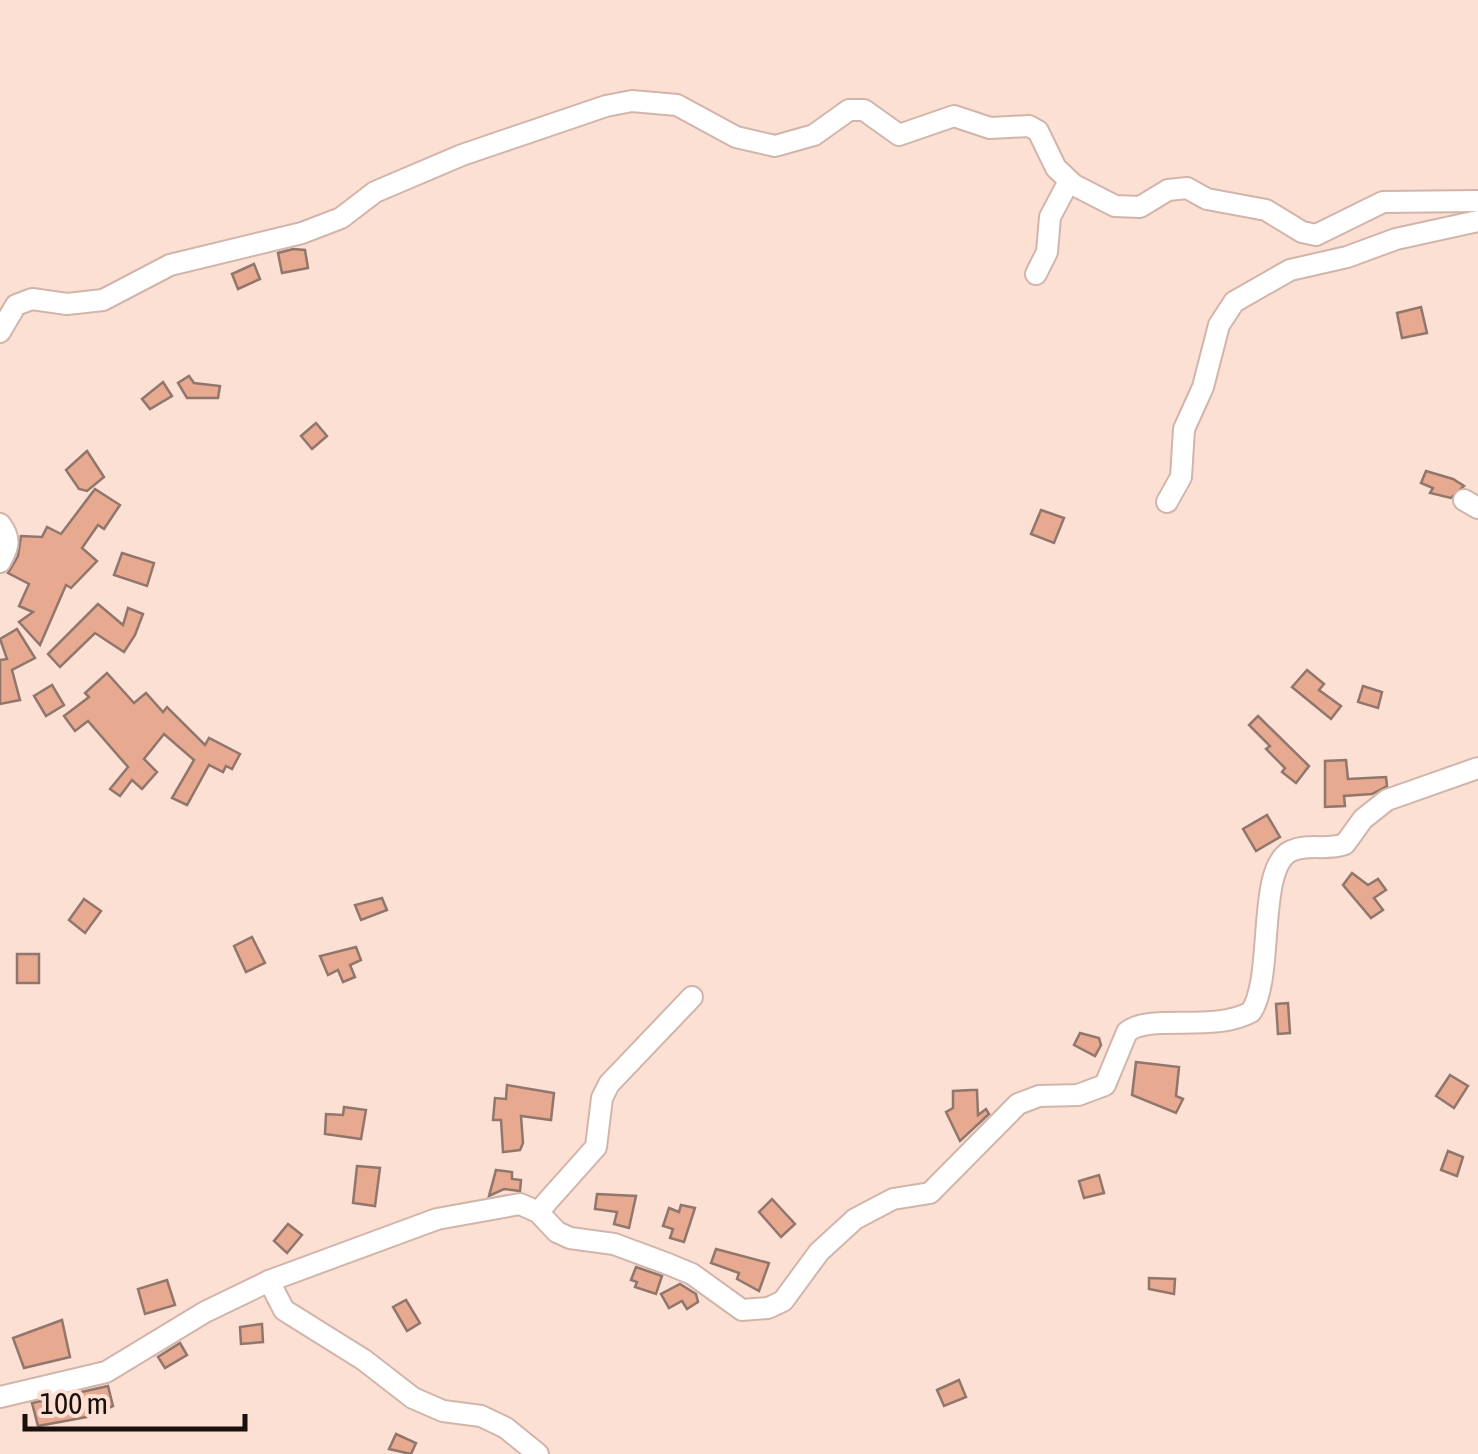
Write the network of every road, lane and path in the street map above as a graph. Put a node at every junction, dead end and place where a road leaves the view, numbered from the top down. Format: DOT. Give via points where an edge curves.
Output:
graph roads {
  1 [pos="1069,181"];
  2 [pos="1478,201"];
  3 [pos="1478,221"];
  4 [pos="1036,274"];
  5 [pos="0,332"];
  6 [pos="1167,502"];
  7 [pos="0,524"];
  8 [pos="0,562"];
  9 [pos="1478,768"];
  10 [pos="692,997"];
  11 [pos="538,1212"];
  12 [pos="269,1281"];
  13 [pos="0,1396"];
  14 [pos="538,1454"];
  1 -- 2 [label="street" via="1128,208 1187,188 1207,200 1266,210 1316,234 1383,202"];
  1 -- 4 [label="street" via="1050,217 1047,252"];
  1 -- 5 [label="street" via="1029,126 990,128 954,116 899,135 857,110 798,143 775,146 736,137 677,105 632,101 578,112 462,155 375,192 328,224 170,265 103,300 16,305"];
  3 -- 6 [label="street" via="1290,270 1234,302 1219,325 1184,429 1181,477"];
  7 -- 8 [label="street" via="8,547"];
  9 -- 11 [label="street" via="1386,800 1345,844 1282,857 1271,884 1265,982 1251,1012 1208,1025 1134,1026 1105,1084 1078,1096 1039,1096 1018,1104 930,1194 892,1199 856,1219 819,1252 783,1301 742,1310 692,1274 614,1244 570,1238"];
  10 -- 11 [label="street" via="609,1084 596,1148"];
  11 -- 12 [label="street" via="520,1204 458,1213"];
  12 -- 13 [label="street" via="106,1372"];
  12 -- 14 [label="street" via="284,1310 412,1398 480,1416"];
}
